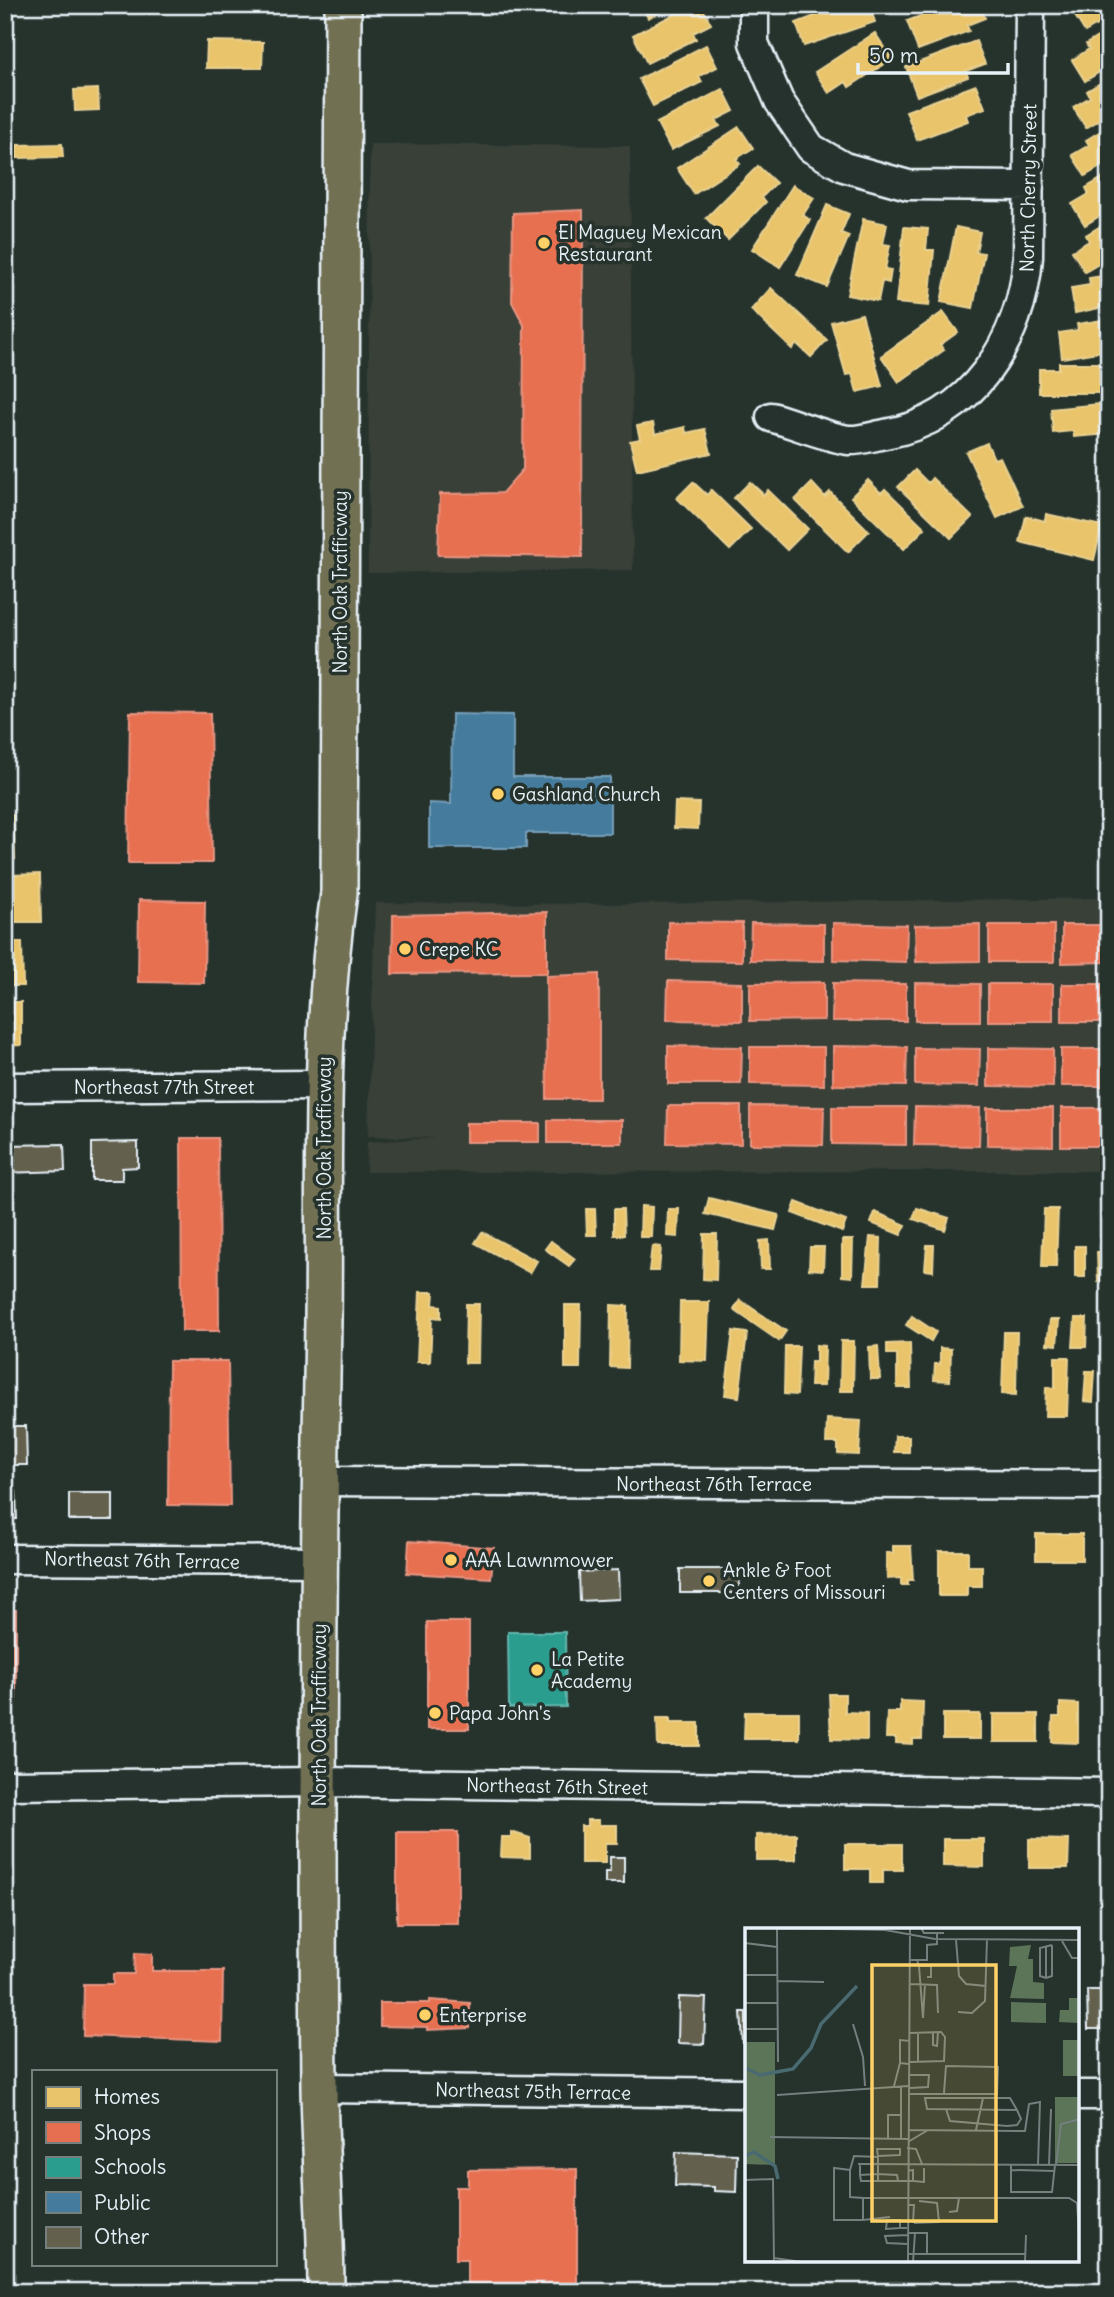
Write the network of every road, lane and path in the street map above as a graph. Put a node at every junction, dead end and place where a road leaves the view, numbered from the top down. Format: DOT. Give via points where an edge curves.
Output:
graph roads {
  1 [pos="343,5"];
  2 [pos="754,5"];
  3 [pos="1030,5"];
  4 [pos="1029,186"];
  5 [pos="771,417"];
  6 [pos="323,1084"];
  7 [pos="5,1087"];
  8 [pos="320,1481"];
  9 [pos="1109,1485"];
  10 [pos="5,1559"];
  11 [pos="321,1561"];
  12 [pos="319,1782"];
  13 [pos="5,1785"];
  14 [pos="1109,1793"];
  15 [pos="319,2088"];
  16 [pos="745,2093"];
  17 [pos="1079,2095"];
  18 [pos="1109,2095"];
  19 [pos="326,2292"];
  1 -- 6 [label="main road, North Oak Trafficway" via="339,893"];
  2 -- 4 [label="street" via="754,43 779,101 811,148 844,167 908,185"];
  3 -- 4 [label="street, North Cherry Street"];
  4 -- 5 [label="street, North Cherry Street" via="1026,286 1016,322 992,367 969,391 934,417 904,431 850,440"];
  6 -- 7 [label="street, Northeast 77th Street"];
  6 -- 8 [label="main road, North Oak Trafficway"];
  8 -- 9 [label="street, Northeast 76th Terrace"];
  8 -- 11 [label="main road, North Oak Trafficway"];
  10 -- 11 [label="street, Northeast 76th Terrace"];
  11 -- 12 [label="main road, North Oak Trafficway"];
  12 -- 13 [label="street, Northeast 76th Street"];
  12 -- 14 [label="street, Northeast 76th Street"];
  12 -- 15 [label="main road, North Oak Trafficway"];
  15 -- 16 [label="street, Northeast 75th Terrace"];
  15 -- 19 [label="main road, North Oak Trafficway"];
  17 -- 18 [label="street"];
}
